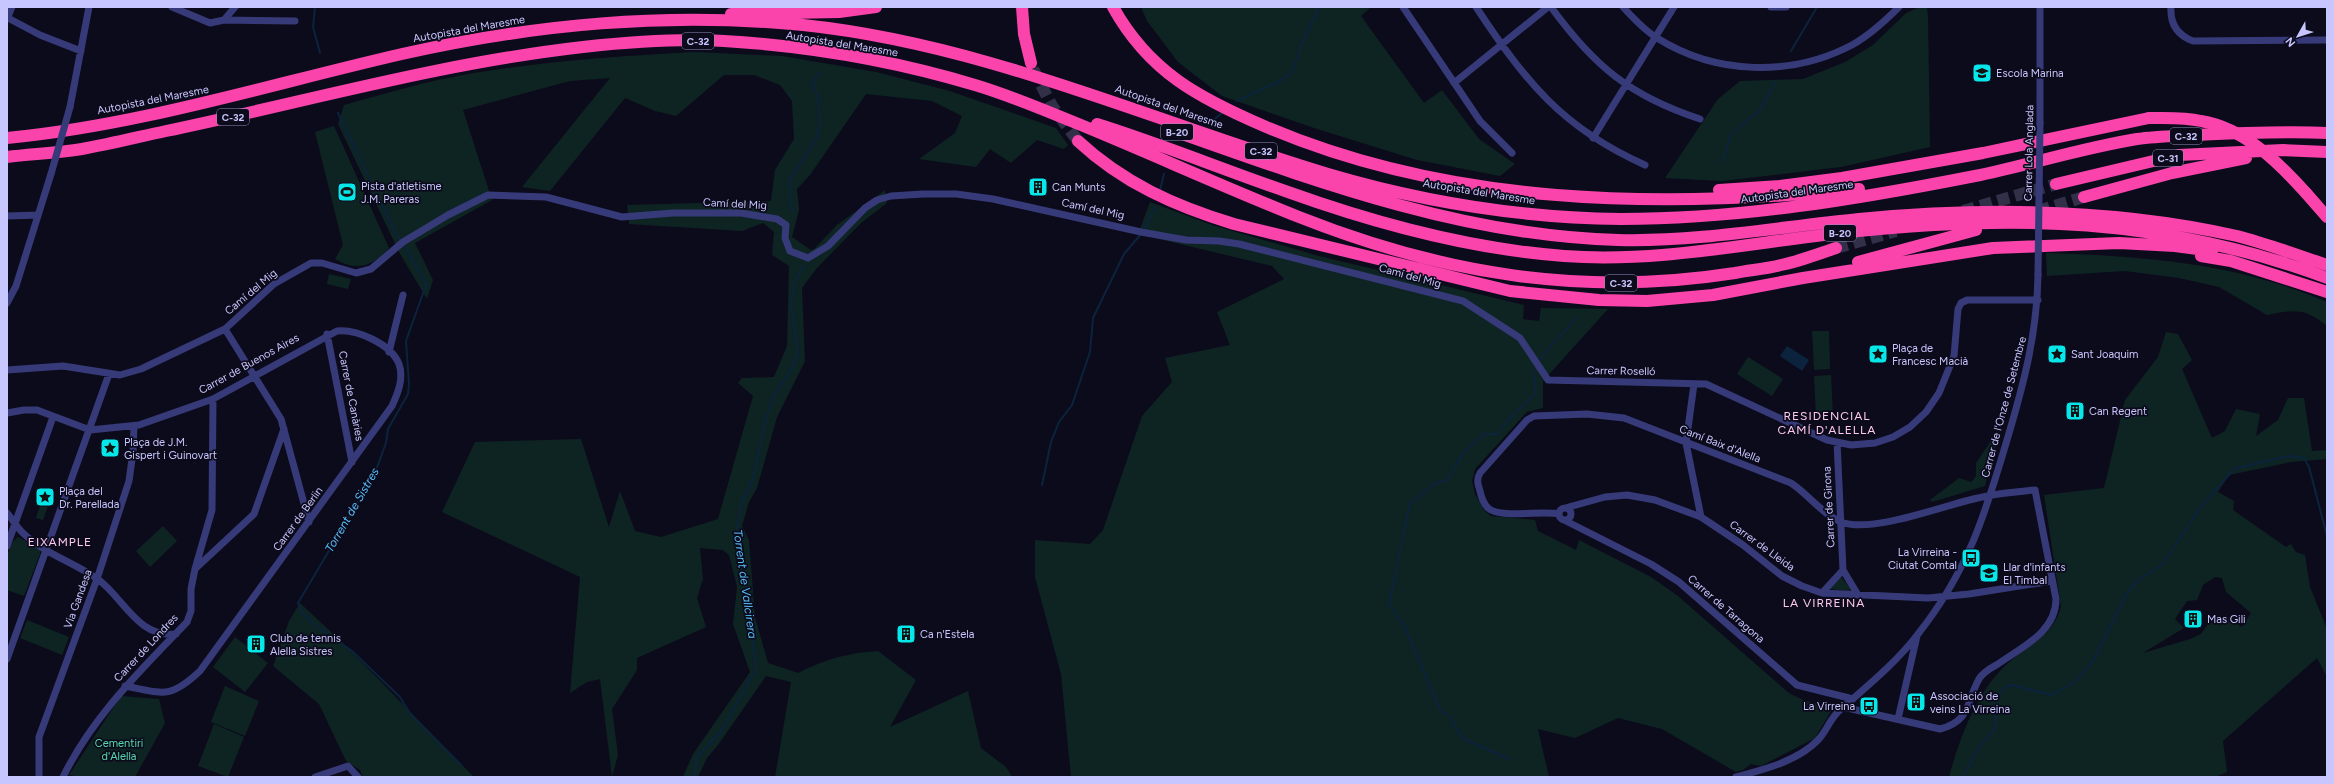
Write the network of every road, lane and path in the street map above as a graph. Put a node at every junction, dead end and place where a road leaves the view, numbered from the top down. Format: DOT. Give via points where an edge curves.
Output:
graph roads {
  1 [pos="12,7"];
  2 [pos="89,7"];
  3 [pos="235,7"];
  4 [pos="876,7"];
  5 [pos="1022,7"];
  6 [pos="1113,7"];
  7 [pos="1403,7"];
  8 [pos="1476,7"];
  9 [pos="1550,7"];
  10 [pos="1623,7"];
  11 [pos="1674,7"];
  12 [pos="1770,7"];
  13 [pos="1786,7"];
  14 [pos="1899,7"];
  15 [pos="2040,7"];
  16 [pos="2171,7"];
  17 [pos="176,8"];
  18 [pos="7,18"];
  19 [pos="713,18"];
  20 [pos="224,20"];
  21 [pos="295,21"];
  22 [pos="1656,38"];
  23 [pos="2327,40"];
  24 [pos="1501,45"];
  25 [pos="81,52"];
  26 [pos="958,55"];
  27 [pos="1031,63"];
  28 [pos="1454,83"];
  29 [pos="1626,86"];
  30 [pos="1016,98"];
  31 [pos="1700,119"];
  32 [pos="2327,133"];
  33 [pos="7,138"];
  34 [pos="1593,138"];
  35 [pos="1078,141"];
  36 [pos="2282,150"];
  37 [pos="2327,152"];
  38 [pos="1512,153"];
  39 [pos="7,157"];
  40 [pos="1645,165"];
  41 [pos="1979,175"];
  42 [pos="2056,184"];
  43 [pos="1610,197"];
  44 [pos="2084,197"];
  45 [pos="38,215"];
  46 [pos="7,216"];
  47 [pos="2327,217"];
  48 [pos="1976,230"];
  49 [pos="2119,243"];
  50 [pos="1836,248"];
  51 [pos="1406,253"];
  52 [pos="2327,265"];
  53 [pos="1803,278"];
  54 [pos="2327,278"];
  55 [pos="1480,284"];
  56 [pos="2327,292"];
  57 [pos="403,295"];
  58 [pos="2038,300"];
  59 [pos="7,303"];
  60 [pos="225,329"];
  61 [pos="326,334"];
  62 [pos="389,352"];
  63 [pos="7,370"];
  64 [pos="109,374"];
  65 [pos="255,375"];
  66 [pos="1548,380"];
  67 [pos="1694,384"];
  68 [pos="214,399"];
  69 [pos="7,413"];
  70 [pos="53,417"];
  71 [pos="134,426"];
  72 [pos="284,429"];
  73 [pos="90,430"];
  74 [pos="1837,442"];
  75 [pos="1686,443"];
  76 [pos="352,462"];
  77 [pos="1991,495"];
  78 [pos="7,513"];
  79 [pos="1567,514"];
  80 [pos="1701,517"];
  81 [pos="309,522"];
  82 [pos="1841,522"];
  83 [pos="15,523"];
  84 [pos="7,546"];
  85 [pos="47,548"];
  86 [pos="194,569"];
  87 [pos="1843,570"];
  88 [pos="97,579"];
  89 [pos="2052,581"];
  90 [pos="1822,593"];
  91 [pos="1858,595"];
  92 [pos="1945,596"];
  93 [pos="176,634"];
  94 [pos="1917,636"];
  95 [pos="7,659"];
  96 [pos="125,686"];
  97 [pos="1853,699"];
  98 [pos="1843,707"];
  99 [pos="1898,719"];
  100 [pos="39,777"];
  101 [pos="64,777"];
  102 [pos="315,777"];
  103 [pos="358,777"];
  104 [pos="1736,777"];
  1 -- 18 [label="street"];
  2 -- 25 [label="street"];
  3 -- 20 [label="street"];
  4 -- 19 [label="highway" via="839,12 740,12"];
  5 -- 27 [label="highway" via="1024,34"];
  6 -- 43 [label="highway" via="1139,47 1170,76 1218,105 1284,134 1337,154 1397,171 1474,187"];
  7 -- 28 [label="street"];
  8 -- 24 [label="street"];
  9 -- 24 [label="street"];
  9 -- 29 [label="street" via="1598,64"];
  10 -- 22 [label="street"];
  11 -- 22 [label="street"];
  12 -- 13 [label="street"];
  14 -- 22 [label="street" via="1853,44 1814,60 1779,67 1752,68 1715,63"];
  15 -- 58 [label="street, Carrer Lola Anglada, bridge"];
  16 -- 23 [label="street" via="2171,19 2176,29 2193,41"];
  17 -- 20 [label="street" via="210,23"];
  18 -- 25 [label="street"];
  19 -- 26 [label="highway, Autopista del Maresme / C-32" via="810,26"];
  19 -- 33 [label="highway, Autopista del Maresme / C-32" via="544,28 455,43 401,54 224,99 52,134"];
  20 -- 21 [label="street"];
  22 -- 29 [label="street"];
  24 -- 28 [label="street"];
  24 -- 34 [label="street" via="1546,100"];
  25 -- 45 [label="street, bridge" via="70,107"];
  26 -- 41 [label="highway, Autopista del Maresme / C-32" via="1050,80 1330,174 1431,199 1504,210 1621,219 1742,214 1785,209"];
  26 -- 52 [label="highway, B-20" via="1342,189 1429,214 1520,231 1613,240 1692,239 1910,215 2013,211 2061,213 2160,222 2207,230 2284,250"];
  28 -- 38 [label="street" via="1480,121"];
  29 -- 31 [label="street" via="1656,103"];
  29 -- 34 [label="street"];
  30 -- 39 [label="highway, Autopista del Maresme / C-32" via="937,74 795,48 722,41 637,42 521,54 407,76 225,119 82,149"];
  30 -- 51 [label="highway, Autopista del Maresme / C-32" via="1302,218"];
  30 -- 54 [label="highway, B-20" via="1120,131 1352,214 1488,247 1564,256 1654,257 1918,225 2030,222 2101,225 2183,237 2276,259"];
  32 -- 41 [label="highway, Autopista del Maresme / C-32" via="2276,131 2140,138"];
  34 -- 40 [label="street"];
  35 -- 55 [label="highway" via="1098,160 1126,179 1200,213 1310,243"];
  36 -- 37 [label="highway, C-31"];
  36 -- 42 [label="highway, C-31" via="2178,155"];
  36 -- 44 [label="highway" via="2193,168"];
  41 -- 43 [label="highway" via="1948,176 1891,186 1804,194 1663,199"];
  43 -- 47 [label="highway, bridge" via="1780,186 1842,178 1983,153 2149,118 2203,121 2257,146 2278,164"];
  45 -- 46 [label="street"];
  45 -- 59 [label="street" via="16,286"];
  48 -- 53 [label="highway"];
  49 -- 53 [label="highway" via="1993,248"];
  49 -- 54 [label="highway" via="2200,249"];
  49 -- 56 [label="highway" via="2151,246 2231,261"];
  50 -- 51 [label="highway, Autopista del Maresme / C-32" via="1780,266 1694,279 1607,284 1526,278 1481,271"];
  51 -- 55 [label="highway"];
  53 -- 55 [label="highway" via="1713,295 1647,301 1562,298"];
  57 -- 62 [label="street"];
  58 -- 74 [label="street, Carrer Roselló" via="1964,302 1957,312 1955,347 1948,374 1926,412 1910,427 1886,440 1858,445"];
  58 -- 77 [label="street, Carrer de l'Onze de Setembre" via="2035,334 2026,373"];
  60 -- 64 [label="street, Camí del Mig" via="141,370"];
  60 -- 65 [label="street"];
  60 -- 66 [label="street, Camí del Mig" via="274,284 306,266 322,263 356,273 371,269 403,242 488,195 546,197 622,217 673,213 741,213 766,216 782,221 786,225 785,238 790,251 808,258 828,246 865,208 877,200 891,196 956,194 993,198 1186,240 1239,244 1463,301 1520,338"];
  61 -- 62 [label="street, Carrer de Buenos Aires" via="348,330 360,333"];
  61 -- 65 [label="street, Carrer de Buenos Aires"];
  61 -- 76 [label="street, Carrer de Canàries"];
  62 -- 76 [label="street, Carrer de Berlin" via="399,364 398,394"];
  63 -- 64 [label="street, Camí del Mig" via="63,366"];
  64 -- 73 [label="street"];
  65 -- 68 [label="street, Carrer de Buenos Aires"];
  65 -- 72 [label="street" via="281,419"];
  66 -- 67 [label="street, Carrer Roselló"];
  67 -- 74 [label="street, Carrer Roselló" via="1718,388 1814,434"];
  67 -- 75 [label="street"];
  68 -- 71 [label="street, Carrer de Buenos Aires"];
  68 -- 86 [label="street, Carrer de Londres" via="212,510"];
  69 -- 70 [label="street" via="37,410"];
  70 -- 73 [label="street"];
  70 -- 83 [label="street"];
  71 -- 73 [label="street, Carrer de Buenos Aires"];
  71 -- 88 [label="street, Via Gandesa" via="129,480"];
  72 -- 81 [label="street"];
  72 -- 86 [label="street" via="254,514"];
  73 -- 85 [label="street"];
  74 -- 82 [label="street, Carrer de Girona"];
  75 -- 79 [label="street, Camí Baix d'Alella" via="1624,418 1559,414 1531,418 1478,477 1481,496 1487,507 1494,511"];
  75 -- 80 [label="street"];
  75 -- 82 [label="street, Camí Baix d'Alella" via="1791,483"];
  76 -- 81 [label="street, Carrer de Berlin"];
  77 -- 82 [label="street" via="1883,523"];
  77 -- 89 [label="street" via="2035,490"];
  77 -- 92 [label="street, Carrer de l'Onze de Setembre" via="1962,568"];
  78 -- 83 [label="street"];
  79 -- 80 [label="street, Carrer de Lleida" via="1584,503 1605,497 1634,496 1655,500"];
  79 -- 97 [label="street, Carrer de Tarragona" via="1584,530 1651,564 1678,582 1797,685"];
  80 -- 90 [label="street, Carrer de Lleida" via="1743,544 1782,576"];
  81 -- 96 [label="street, Carrer de Berlin" via="200,672 183,687 166,693"];
  82 -- 87 [label="street, Carrer de Girona"];
  83 -- 84 [label="street"];
  83 -- 85 [label="street" via="25,535"];
  85 -- 88 [label="street"];
  85 -- 95 [label="street"];
  86 -- 93 [label="street, Carrer de Londres" via="191,611 187,622"];
  87 -- 90 [label="street"];
  87 -- 91 [label="street, Carrer de Girona"];
  88 -- 93 [label="street" via="146,627 165,635"];
  88 -- 100 [label="street, Via Gandesa" via="39,737"];
  89 -- 92 [label="street, Carrer de Lleida"];
  89 -- 99 [label="street" via="2056,607 2051,619 2034,639 1982,675 1966,712 1959,721 1940,729"];
  90 -- 91 [label="street, Carrer de Lleida"];
  91 -- 92 [label="street, Carrer de Lleida"];
  92 -- 94 [label="street, Carrer de l'Onze de Setembre"];
  93 -- 96 [label="street, Carrer de Londres"];
  94 -- 97 [label="street"];
  94 -- 99 [label="street"];
  96 -- 101 [label="street, Carrer de Londres" via="76,751"];
  97 -- 98 [label="street"];
  98 -- 99 [label="street"];
  98 -- 104 [label="street" via="1816,742 1766,769"];
  102 -- 103 [label="street" via="348,766"];
}
